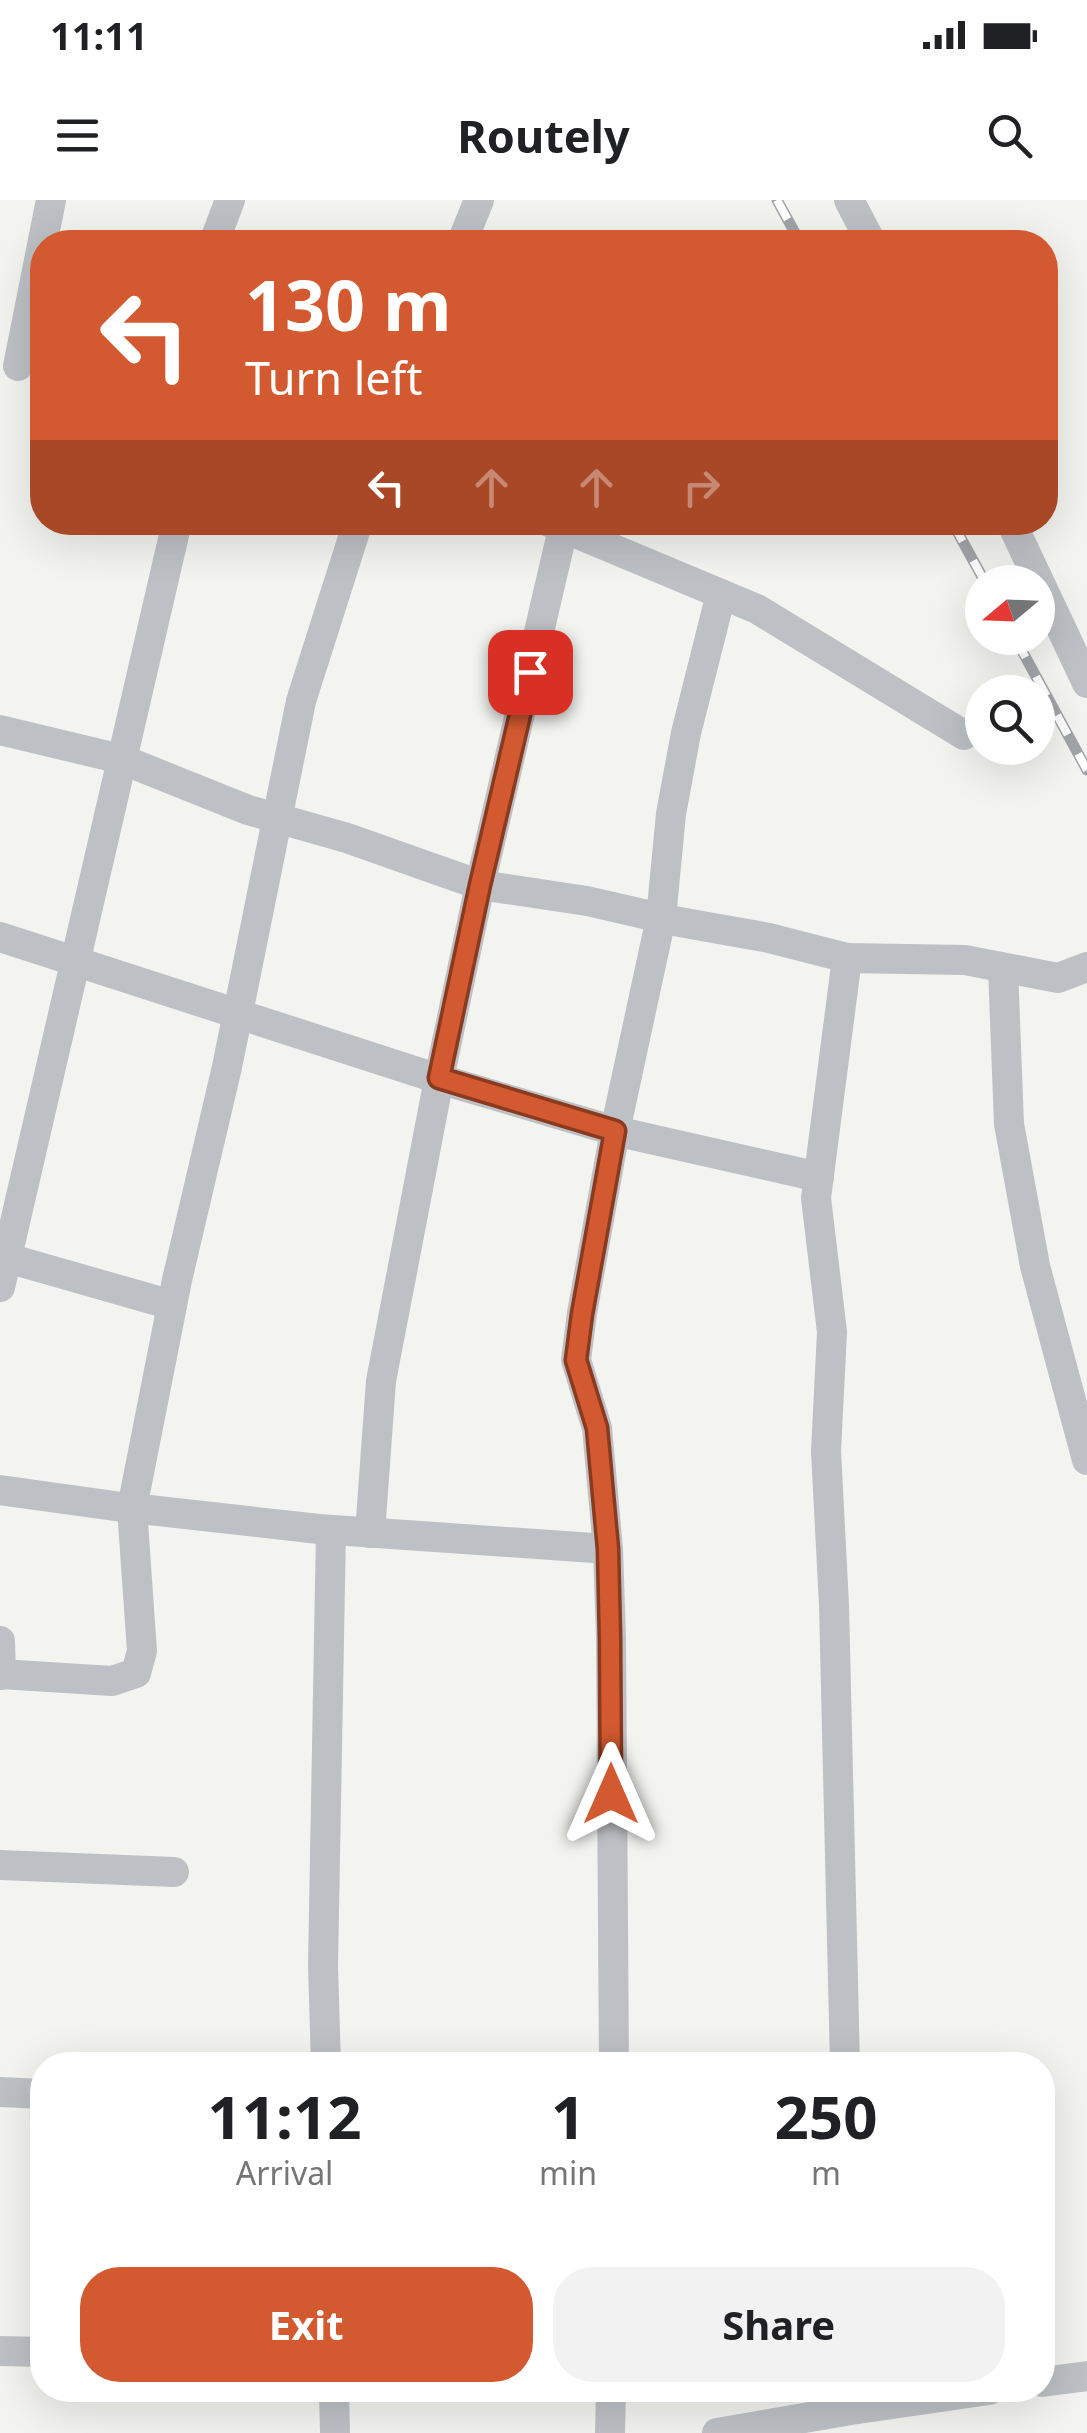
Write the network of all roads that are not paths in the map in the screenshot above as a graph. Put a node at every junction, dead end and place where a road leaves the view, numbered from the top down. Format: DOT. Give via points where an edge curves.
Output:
graph roads {
  1 [pos="51,200"];
  2 [pos="230,200"];
  3 [pos="479,200"];
  4 [pos="849,200"];
  5 [pos="45,230"];
  6 [pos="219,230"];
  7 [pos="467,230"];
  8 [pos="865,230"];
  9 [pos="30,312"];
  10 [pos="20,366"];
  11 [pos="174,535"];
  12 [pos="354,535"];
  13 [pos="554,535"];
  14 [pos="578,535"];
  15 [pos="1017,535"];
  16 [pos="720,594"];
  17 [pos="1087,683"];
  18 [pos="0,730"];
  19 [pos="964,736"];
  20 [pos="120,759"];
  21 [pos="278,819"];
  22 [pos="480,885"];
  23 [pos="660,918"];
  24 [pos="0,936"];
  25 [pos="848,958"];
  26 [pos="76,960"];
  27 [pos="1003,968"];
  28 [pos="1087,968"];
  29 [pos="238,1012"];
  30 [pos="439,1078"];
  31 [pos="615,1131"];
  32 [pos="819,1177"];
  33 [pos="3,1267"];
  34 [pos="172,1305"];
  35 [pos="1087,1460"];
  36 [pos="0,1490"];
  37 [pos="132,1508"];
  38 [pos="331,1530"];
  39 [pos="370,1533"];
  40 [pos="608,1549"];
  41 [pos="0,1641"];
  42 [pos="1,1674"];
  43 [pos="0,1865"];
  44 [pos="174,1872"];
  45 [pos="326,2052"];
  46 [pos="614,2052"];
  47 [pos="845,2052"];
  48 [pos="0,2092"];
  49 [pos="30,2093"];
  50 [pos="0,2351"];
  51 [pos="30,2352"];
  52 [pos="1087,2376"];
  53 [pos="1055,2380"];
  54 [pos="334,2402"];
  55 [pos="611,2402"];
  56 [pos="909,2402"];
  57 [pos="850,2411"];
  58 [pos="335,2433"];
  59 [pos="610,2433"];
  60 [pos="717,2433"];
  1 -- 5 [label="street"];
  2 -- 6 [label="street"];
  3 -- 7 [label="street"];
  4 -- 8 [label="street"];
  9 -- 10 [label="street"];
  11 -- 20 [label="street"];
  12 -- 21 [label="street" via="301,701"];
  13 -- 22 [label="street"];
  14 -- 16 [label="street"];
  15 -- 17 [label="street"];
  16 -- 19 [label="street"];
  16 -- 23 [label="street" via="686,734"];
  18 -- 20 [label="street"];
  20 -- 21 [label="street"];
  20 -- 26 [label="street"];
  21 -- 22 [label="street"];
  21 -- 29 [label="street"];
  22 -- 23 [label="street"];
  22 -- 30 [label="street"];
  23 -- 25 [label="street"];
  23 -- 31 [label="street"];
  24 -- 26 [label="street"];
  25 -- 27 [label="street" via="965,960"];
  25 -- 32 [label="street"];
  26 -- 29 [label="street"];
  26 -- 33 [label="street"];
  27 -- 28 [label="street" via="1058,978"];
  27 -- 35 [label="street" via="1009,1124 1035,1266"];
  29 -- 30 [label="street"];
  29 -- 34 [label="street"];
  30 -- 31 [label="street"];
  30 -- 39 [label="street" via="381,1381"];
  31 -- 32 [label="street"];
  31 -- 40 [label="street" via="576,1360 597,1428"];
  32 -- 47 [label="street" via="832,1332 826,1451"];
  33 -- 34 [label="street"];
  34 -- 37 [label="street"];
  36 -- 37 [label="street"];
  37 -- 38 [label="street"];
  37 -- 42 [label="street" via="142,1651 136,1673 112,1682"];
  38 -- 39 [label="street"];
  38 -- 45 [label="street"];
  39 -- 40 [label="street"];
  40 -- 46 [label="street"];
  41 -- 42 [label="street"];
  43 -- 44 [label="street"];
  48 -- 49 [label="street"];
  50 -- 51 [label="street"];
  52 -- 53 [label="street"];
  54 -- 58 [label="street"];
  55 -- 59 [label="street"];
  56 -- 57 [label="street"];
  57 -- 60 [label="street"];
}
